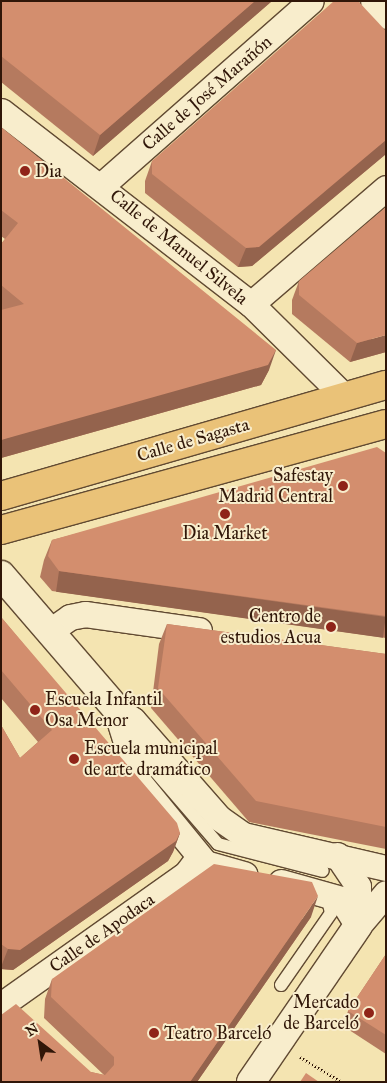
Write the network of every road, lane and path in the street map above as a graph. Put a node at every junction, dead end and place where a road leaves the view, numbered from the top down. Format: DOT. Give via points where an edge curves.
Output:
graph roads {
  1 [pos="312,1"];
  2 [pos="373,1"];
  3 [pos="386,16"];
  4 [pos="1,110"];
  5 [pos="102,186"];
  6 [pos="386,188"];
  7 [pos="251,304"];
  8 [pos="386,385"];
  9 [pos="345,397"];
  10 [pos="386,424"];
  11 [pos="1,496"];
  12 [pos="1,530"];
  13 [pos="1,575"];
  14 [pos="50,632"];
  15 [pos="221,633"];
  16 [pos="114,707"];
  17 [pos="199,857"];
  18 [pos="386,868"];
  19 [pos="328,873"];
  20 [pos="386,893"];
  21 [pos="358,926"];
  22 [pos="281,985"];
  23 [pos="3,1001"];
  24 [pos="24,1018"];
  25 [pos="300,1057"];
  26 [pos="251,1082"];
  27 [pos="342,1082"];
  1 -- 5 [label="street, Calle de José Marañón"];
  2 -- 3 [label="street"];
  4 -- 5 [label="street, Calle de Manuel Silvela"];
  5 -- 7 [label="street, Calle de Manuel Silvela"];
  6 -- 7 [label="street"];
  7 -- 9 [label="street, Calle de Manuel Silvela"];
  8 -- 9 [label="main road, Calle de Sagasta"];
  9 -- 11 [label="main road, Calle de Sagasta"];
  10 -- 12 [label="main road, Calle de Sagasta"];
  13 -- 14 [label="street"];
  14 -- 15 [label="street" via="70,617 86,614"];
  14 -- 16 [label="street"];
  16 -- 17 [label="street" via="138,781"];
  16 -- 19 [label="street" via="133,720 219,818 243,835"];
  17 -- 19 [label="street" via="213,867"];
  17 -- 23 [label="street, Calle de Apodaca" via="186,874"];
  18 -- 19 [label="street"];
  19 -- 21 [label="street"];
  19 -- 21 [label="street" via="358,886"];
  19 -- 22 [label="lane" via="331,913"];
  20 -- 21 [label="street"];
  21 -- 26 [label="street"];
  23 -- 24 [label="street"];
  25 -- 27 [label="path"];
}
